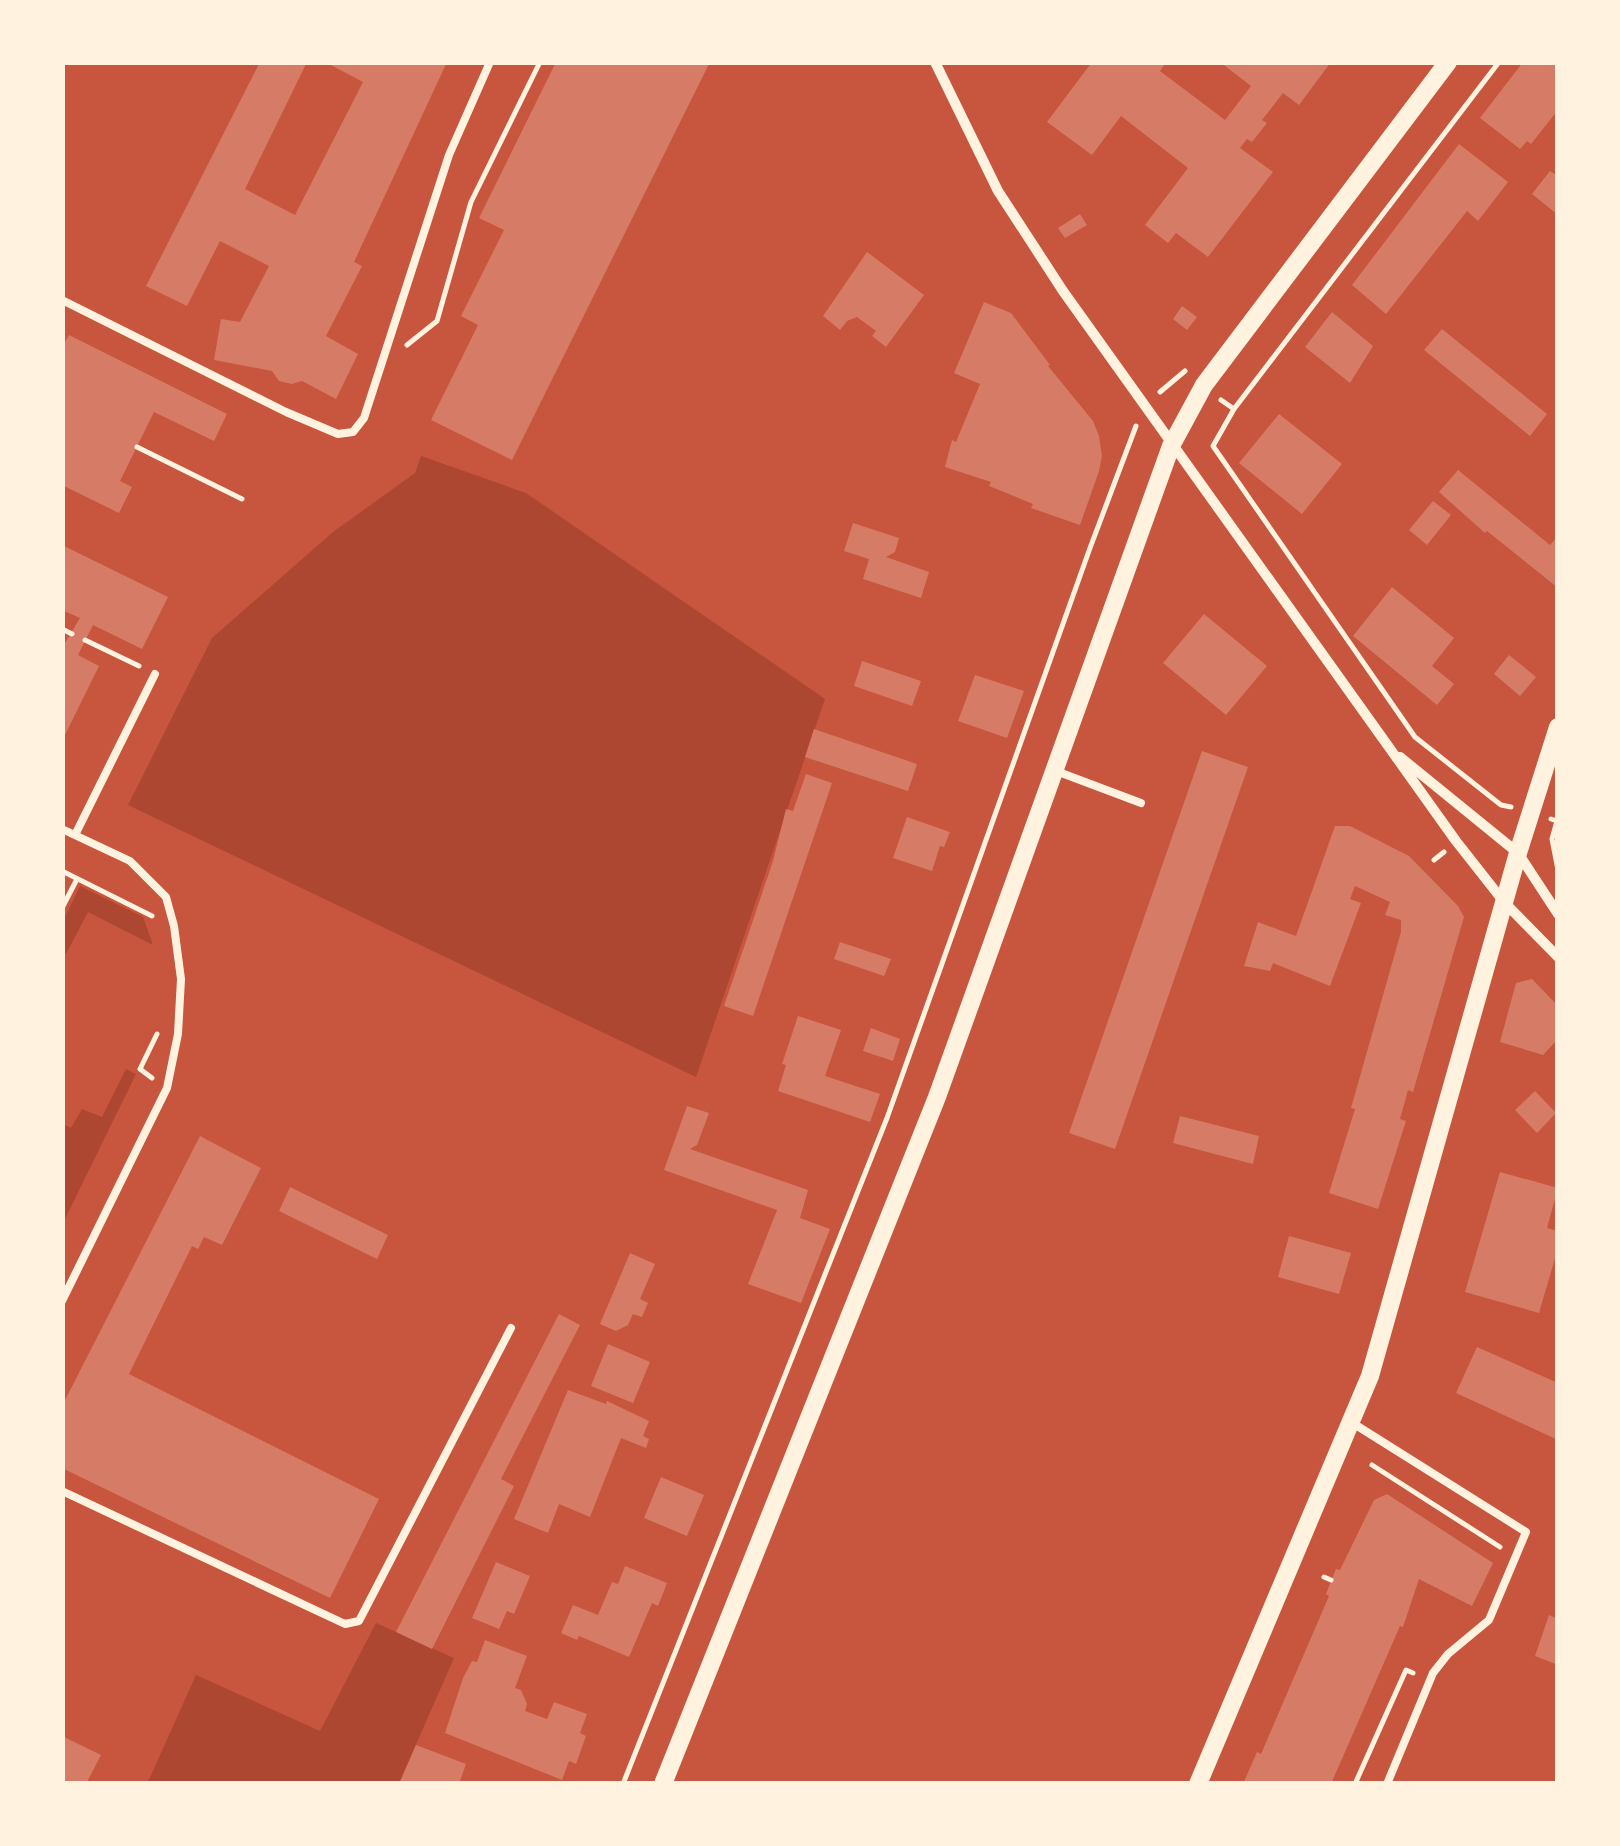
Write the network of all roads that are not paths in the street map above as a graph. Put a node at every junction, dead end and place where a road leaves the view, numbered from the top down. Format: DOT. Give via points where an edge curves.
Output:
graph roads {
  1 [pos="490,62"];
  2 [pos="935,62"];
  3 [pos="1448,62"];
  4 [pos="62,300"];
  5 [pos="1171,446"];
  6 [pos="155,674"];
  7 [pos="1558,727"];
  8 [pos="1388,747"];
  9 [pos="1054,770"];
  10 [pos="1141,803"];
  11 [pos="62,829"];
  12 [pos="75,834"];
  13 [pos="1518,854"];
  14 [pos="1504,902"];
  15 [pos="1558,914"];
  16 [pos="1558,956"];
  17 [pos="62,1301"];
  18 [pos="512,1328"];
  19 [pos="1352,1422"];
  20 [pos="62,1491"];
  21 [pos="663,1784"];
  22 [pos="1198,1784"];
  23 [pos="1386,1784"];
  1 -- 4 [label="lane" via="450,154 363,421 353,432 338,434 286,412"];
  2 -- 5 [label="street" via="998,191"];
  3 -- 5 [label="street" via="1204,385"];
  5 -- 8 [label="street"];
  5 -- 9 [label="street"];
  6 -- 12 [label="lane"];
  7 -- 13 [label="street"];
  8 -- 13 [label="street"];
  8 -- 14 [label="street"];
  9 -- 10 [label="lane"];
  9 -- 21 [label="street" via="936,1097"];
  11 -- 12 [label="lane"];
  12 -- 17 [label="lane" via="130,861 166,897 181,979 166,1088"];
  13 -- 14 [label="street"];
  13 -- 15 [label="street"];
  14 -- 16 [label="street"];
  14 -- 19 [label="street"];
  18 -- 20 [label="lane" via="359,1621 345,1624"];
  19 -- 22 [label="street"];
  19 -- 23 [label="lane" via="1526,1532 1489,1620 1448,1654 1430,1681"];
}
